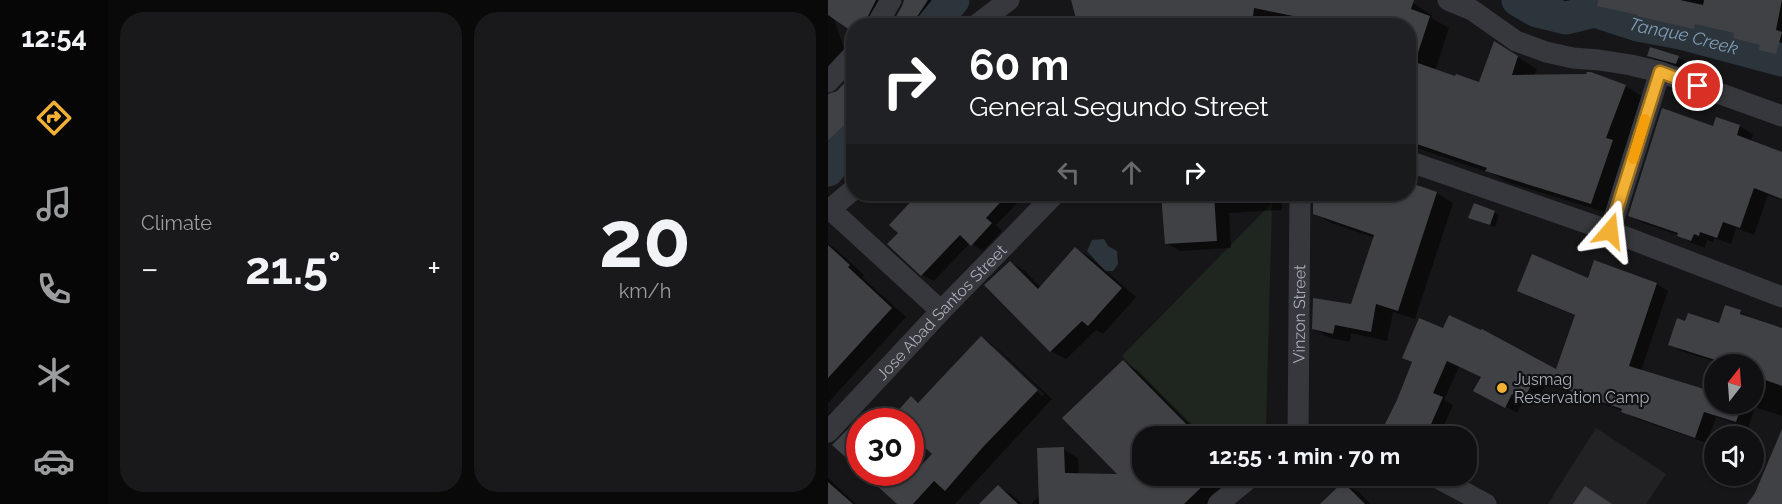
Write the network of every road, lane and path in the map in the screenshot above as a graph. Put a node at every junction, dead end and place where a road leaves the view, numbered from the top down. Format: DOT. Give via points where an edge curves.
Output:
graph roads {
  1 [pos="891,0"];
  2 [pos="1009,0"];
  3 [pos="1448,0"];
  4 [pos="881,18"];
  5 [pos="985,18"];
  6 [pos="846,63"];
  7 [pos="1660,72"];
  8 [pos="828,82"];
  9 [pos="1782,116"];
  10 [pos="1416,164"];
  11 [pos="846,196"];
  12 [pos="1048,201"];
  13 [pos="1300,201"];
  14 [pos="829,210"];
  15 [pos="1610,231"];
  16 [pos="1782,297"];
  17 [pos="941,310"];
  18 [pos="1298,426"];
  19 [pos="828,432"];
  20 [pos="1240,486"];
  21 [pos="1453,486"];
  22 [pos="1218,504"];
  23 [pos="1486,504"];
  1 -- 4 [label="street"];
  2 -- 5 [label="street"];
  3 -- 7 [label="street" via="1472,10 1516,41 1546,52"];
  6 -- 8 [label="street"];
  7 -- 9 [label="street"];
  7 -- 15 [label="street"];
  10 -- 15 [label="street"];
  11 -- 14 [label="street"];
  12 -- 17 [label="street, Jose Abad Santos Street"];
  13 -- 18 [label="street, Vinzon Street"];
  14 -- 17 [label="street"];
  15 -- 16 [label="street"];
  17 -- 19 [label="street, Jose Abad Santos Street"];
  20 -- 22 [label="street"];
  21 -- 23 [label="street"];
}
